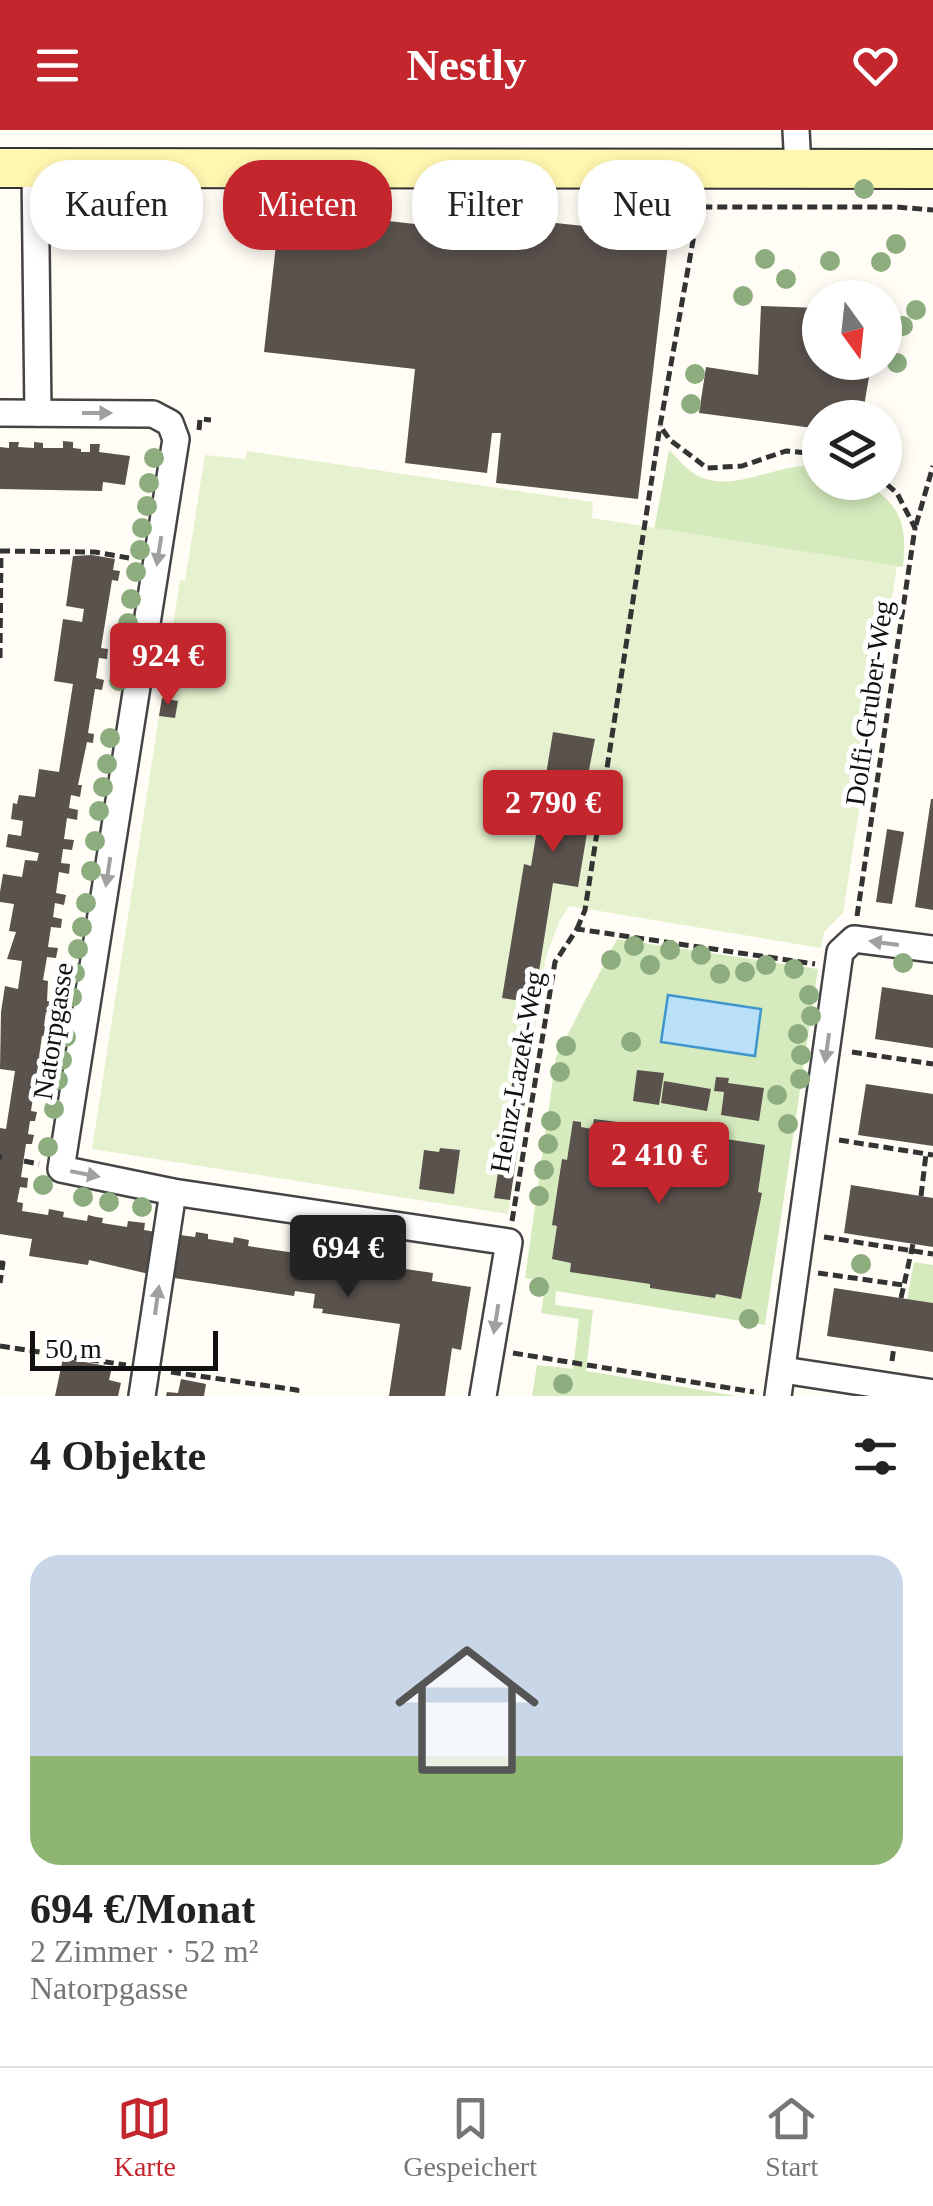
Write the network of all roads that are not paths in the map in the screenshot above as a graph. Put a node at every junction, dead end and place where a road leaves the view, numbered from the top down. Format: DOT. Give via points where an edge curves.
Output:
graph roads {
  1 [pos="796,130"];
  2 [pos="18,168"];
  3 [pos="798,168"];
  4 [pos="933,169"];
  5 [pos="0,413"];
  6 [pos="38,413"];
  7 [pos="933,950"];
  8 [pos="173,1192"];
  9 [pos="783,1370"];
  10 [pos="933,1393"];
  11 [pos="770,1394"];
  12 [pos="142,1396"];
  13 [pos="483,1396"];
  1 -- 3 [label="street"];
  2 -- 3 [label="street"];
  2 -- 6 [label="street"];
  3 -- 4 [label="street"];
  5 -- 6 [label="street"];
  6 -- 8 [label="street, Natorpgasse, one-way" via="161,415 175,432 61,1169"];
  7 -- 9 [label="street, one-way" via="839,952"];
  12 -- 8 [label="street, one-way"];
  8 -- 13 [label="street, Natorpgasse, one-way" via="508,1242"];
  9 -- 10 [label="street"];
  9 -- 11 [label="street"];
}
